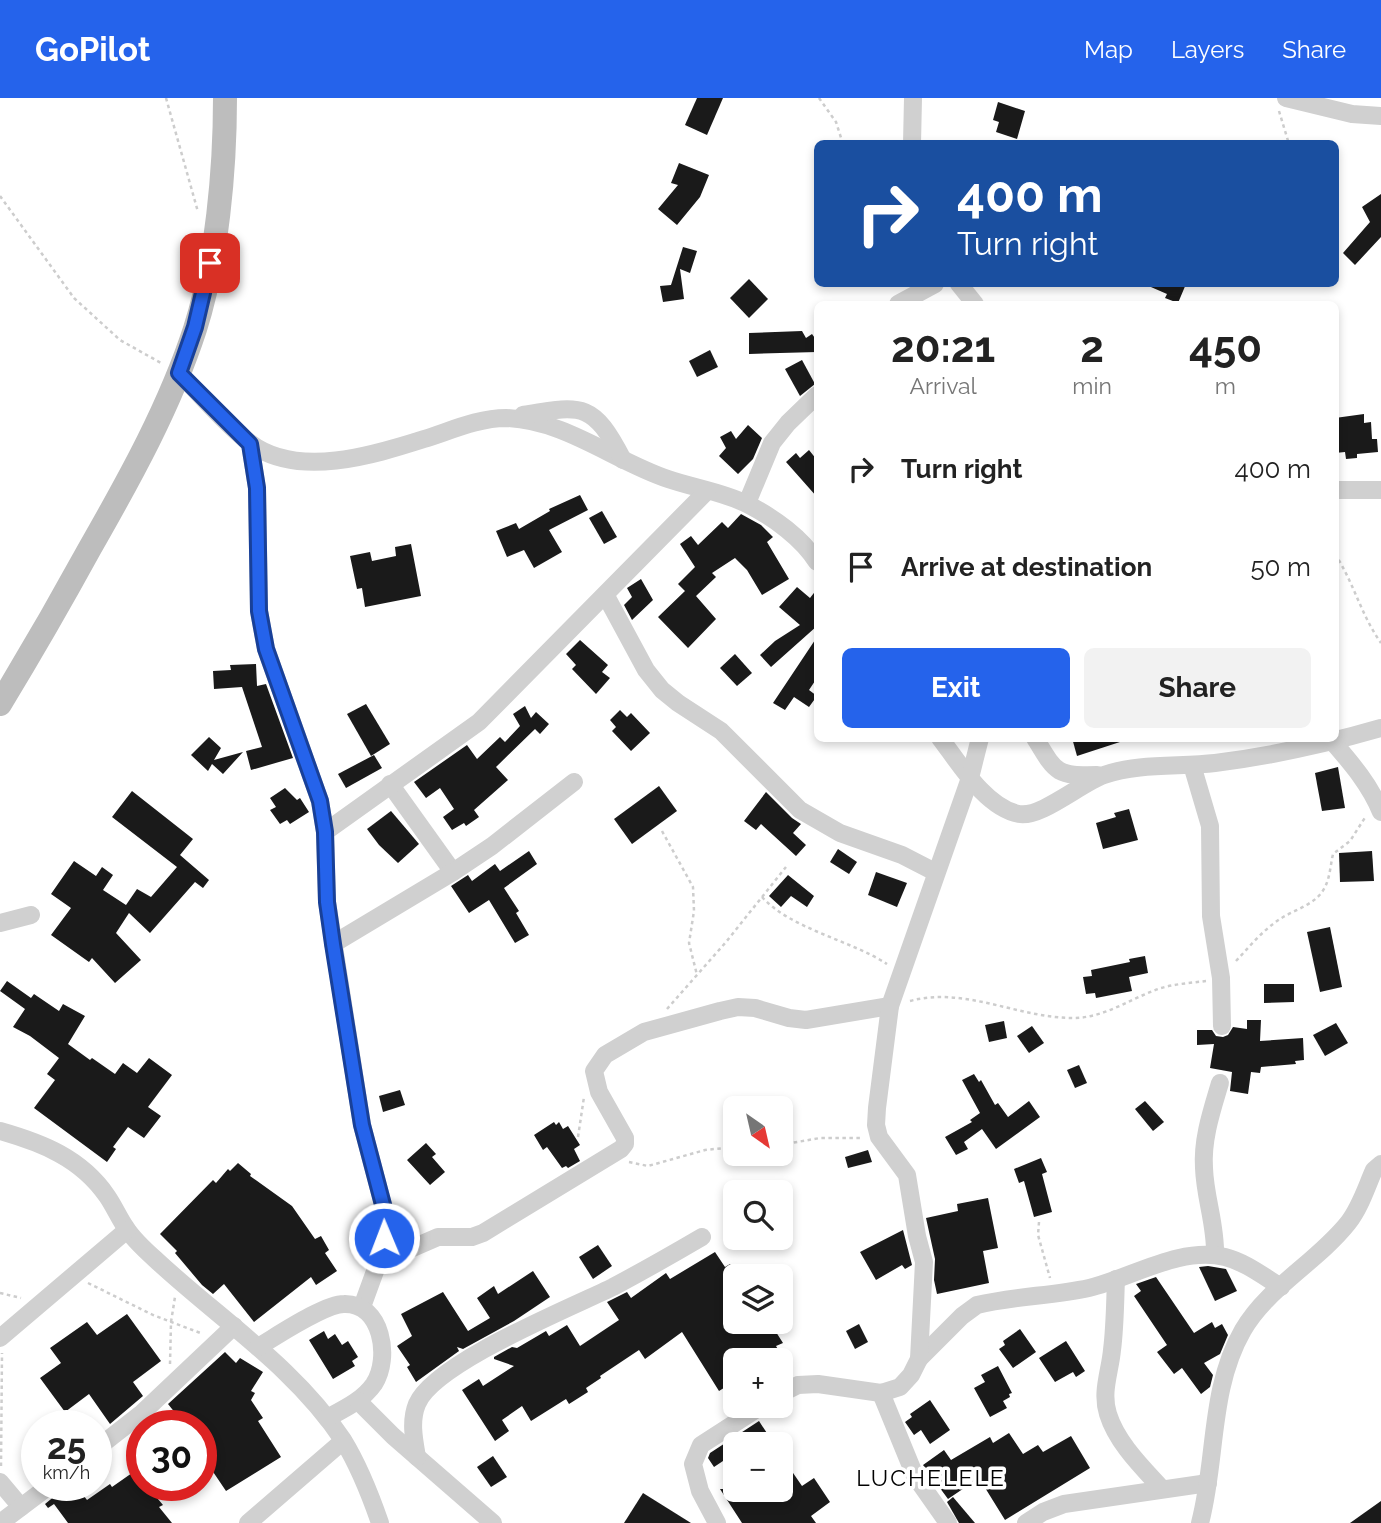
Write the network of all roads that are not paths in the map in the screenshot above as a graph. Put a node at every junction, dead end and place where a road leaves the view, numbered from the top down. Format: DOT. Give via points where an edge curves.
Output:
graph roads {
  1 [pos="225,98"];
  2 [pos="914,98"];
  3 [pos="1282,103"];
  4 [pos="1381,116"];
  5 [pos="912,140"];
  6 [pos="929,287"];
  7 [pos="961,287"];
  8 [pos="904,301"];
  9 [pos="973,301"];
  10 [pos="179,373"];
  11 [pos="814,398"];
  12 [pos="504,418"];
  13 [pos="250,444"];
  14 [pos="623,460"];
  15 [pos="1339,490"];
  16 [pos="1381,490"];
  17 [pos="707,491"];
  18 [pos="747,503"];
  19 [pos="814,559"];
  20 [pos="606,596"];
  21 [pos="0,704"];
  22 [pos="1381,729"];
  23 [pos="1339,740"];
  24 [pos="943,742"];
  25 [pos="980,742"];
  26 [pos="1037,742"];
  27 [pos="1333,742"];
  28 [pos="1192,765"];
  29 [pos="1105,775"];
  30 [pos="970,778"];
  31 [pos="574,782"];
  32 [pos="390,784"];
  33 [pos="1378,804"];
  34 [pos="325,832"];
  35 [pos="453,872"];
  36 [pos="935,872"];
  37 [pos="31,915"];
  38 [pos="0,923"];
  39 [pos="333,944"];
  40 [pos="890,1006"];
  41 [pos="1222,1026"];
  42 [pos="1220,1083"];
  43 [pos="0,1131"];
  44 [pos="1381,1164"];
  45 [pos="127,1230"];
  46 [pos="702,1237"];
  47 [pos="1215,1255"];
  48 [pos="378,1264"];
  49 [pos="1116,1279"];
  50 [pos="1281,1287"];
  51 [pos="362,1307"];
  52 [pos="234,1326"];
  53 [pos="1,1337"];
  54 [pos="258,1347"];
  55 [pos="919,1359"];
  56 [pos="793,1388"];
  57 [pos="881,1392"];
  58 [pos="358,1401"];
  59 [pos="327,1418"];
  60 [pos="743,1418"];
  61 [pos="112,1436"];
  62 [pos="343,1441"];
  63 [pos="417,1457"];
  64 [pos="0,1482"];
  65 [pos="1208,1483"];
  66 [pos="1162,1489"];
  67 [pos="29,1501"];
  68 [pos="21,1507"];
  69 [pos="0,1523"];
  70 [pos="248,1523"];
  71 [pos="380,1523"];
  72 [pos="493,1523"];
  73 [pos="717,1523"];
  74 [pos="948,1523"];
  75 [pos="1026,1523"];
  76 [pos="1200,1523"];
  1 -- 10 [label="main road" via="207,284"];
  2 -- 5 [label="street"];
  3 -- 4 [label="street"];
  6 -- 8 [label="street"];
  7 -- 9 [label="street"];
  10 -- 13 [label="street"];
  10 -- 21 [label="main road" via="130,478"];
  11 -- 18 [label="street" via="772,443"];
  12 -- 13 [label="street" via="334,461 296,461"];
  12 -- 14 [label="street" via="566,432"];
  12 -- 14 [label="street" via="568,409 587,411 612,438"];
  13 -- 34 [label="street" via="257,488 259,611 266,649 320,801"];
  14 -- 17 [label="street"];
  15 -- 16 [label="street"];
  17 -- 18 [label="street"];
  17 -- 20 [label="street"];
  18 -- 19 [label="street" via="798,540"];
  20 -- 32 [label="street" via="479,722"];
  20 -- 36 [label="street" via="646,670 663,690 721,731 800,810 840,833"];
  22 -- 23 [label="street"];
  24 -- 30 [label="street"];
  25 -- 30 [label="street"];
  26 -- 29 [label="street" via="1061,773"];
  27 -- 28 [label="street"];
  27 -- 33 [label="street"];
  28 -- 29 [label="street"];
  28 -- 41 [label="street" via="1210,826 1211,915 1221,978"];
  29 -- 30 [label="street" via="1043,809 1022,815 1006,811"];
  30 -- 36 [label="street"];
  31 -- 35 [label="street"];
  32 -- 34 [label="street"];
  32 -- 35 [label="street"];
  34 -- 39 [label="street"];
  35 -- 39 [label="street"];
  36 -- 40 [label="street"];
  37 -- 38 [label="street"];
  39 -- 48 [label="street" via="362,1125 386,1216"];
  40 -- 48 [label="street" via="806,1020 738,1007 652,1028 605,1055 594,1071 599,1092 625,1138 621,1149 483,1233 438,1237"];
  40 -- 55 [label="street" via="876,1125 879,1137 907,1175 924,1262"];
  42 -- 47 [label="street" via="1203,1168"];
  43 -- 45 [label="street" via="51,1148 74,1162 93,1178"];
  44 -- 50 [label="street" via="1349,1222"];
  45 -- 52 [label="street"];
  45 -- 53 [label="street"];
  46 -- 63 [label="street" via="480,1352 430,1385 417,1404 413,1427"];
  47 -- 49 [label="street" via="1176,1259"];
  47 -- 50 [label="street" via="1246,1265"];
  48 -- 51 [label="street"];
  49 -- 55 [label="street" via="1090,1288 977,1304"];
  49 -- 66 [label="street" via="1104,1395 1108,1415 1138,1464"];
  50 -- 65 [label="street" via="1243,1330 1232,1354 1219,1397"];
  51 -- 54 [label="street" via="343,1304 323,1310"];
  51 -- 58 [label="street" via="382,1339 383,1365"];
  52 -- 54 [label="street"];
  52 -- 61 [label="street"];
  54 -- 59 [label="street"];
  55 -- 57 [label="street" via="900,1387"];
  56 -- 57 [label="street" via="818,1384"];
  57 -- 74 [label="street" via="915,1476"];
  58 -- 59 [label="street"];
  58 -- 63 [label="street"];
  59 -- 62 [label="street"];
  60 -- 73 [label="street" via="701,1445 693,1464"];
  62 -- 70 [label="street"];
  62 -- 71 [label="street"];
  63 -- 72 [label="street"];
  64 -- 68 [label="street"];
  65 -- 66 [label="street"];
  65 -- 76 [label="street"];
  66 -- 75 [label="street" via="1065,1504"];
  67 -- 68 [label="street"];
  68 -- 69 [label="street"];
}
